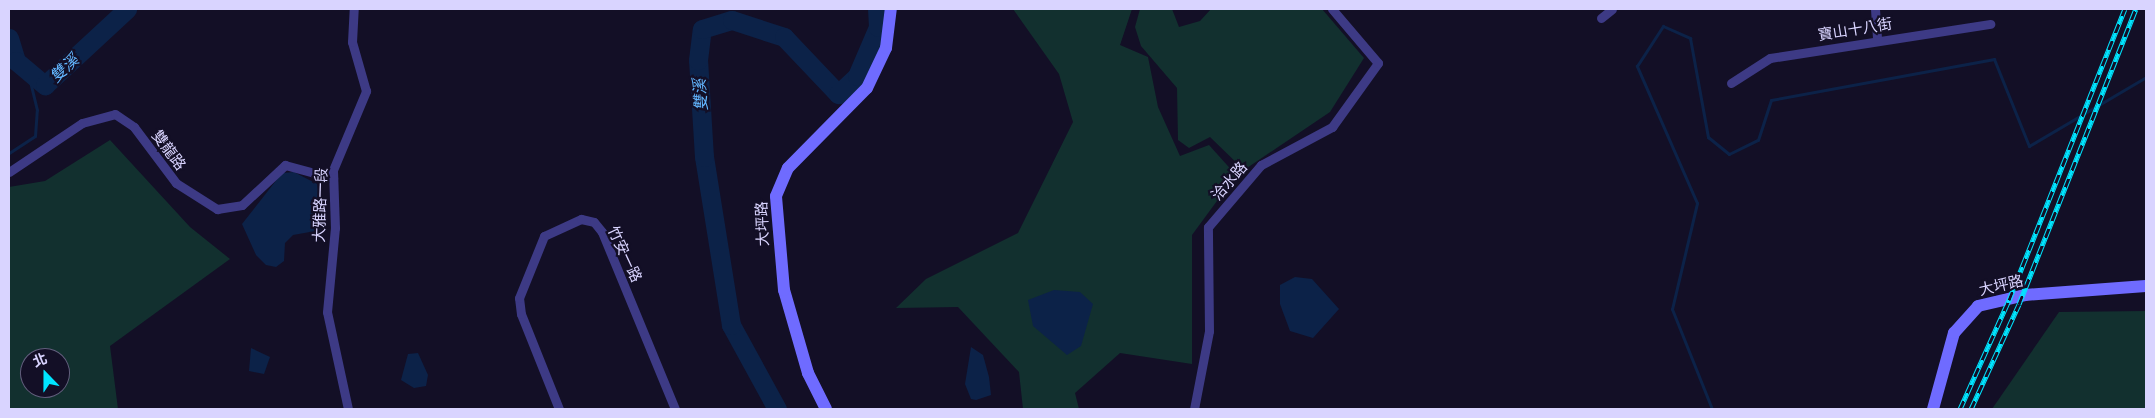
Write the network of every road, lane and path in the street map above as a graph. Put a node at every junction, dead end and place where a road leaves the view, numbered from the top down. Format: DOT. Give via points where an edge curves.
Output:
graph roads {
  1 [pos="354,9"];
  2 [pos="891,9"];
  3 [pos="1332,9"];
  4 [pos="1612,9"];
  5 [pos="1875,9"];
  6 [pos="1601,18"];
  7 [pos="1990,24"];
  8 [pos="1877,39"];
  9 [pos="1732,82"];
  10 [pos="9,172"];
  11 [pos="333,178"];
  12 [pos="2146,286"];
  13 [pos="348,409"];
  14 [pos="559,409"];
  15 [pos="675,409"];
  16 [pos="826,409"];
  17 [pos="1194,409"];
  18 [pos="1933,409"];
  1 -- 11 [label="street, 大雅路一段" via="352,42 366,92 336,156"];
  2 -- 16 [label="street, 大坪路" via="889,37 867,88 788,168 776,196 784,290 808,373"];
  3 -- 17 [label="street, 洽水路" via="1378,63 1332,127 1261,165 1208,227 1209,331"];
  4 -- 6 [label="street"];
  5 -- 8 [label="street"];
  7 -- 8 [label="street, 寶山十八街"];
  8 -- 9 [label="street, 寶山十八街" via="1770,58"];
  10 -- 11 [label="street, 雙龍路" via="82,123 115,114 134,127 176,183 216,209 242,205 285,165"];
  11 -- 13 [label="street, 大雅路一段" via="335,228 327,312"];
  12 -- 18 [label="street, 大坪路" via="2026,295 1978,306 1954,333"];
  14 -- 15 [label="street, 竹安一路" via="521,314 519,298 544,236 581,219 594,222 602,232"];
}
